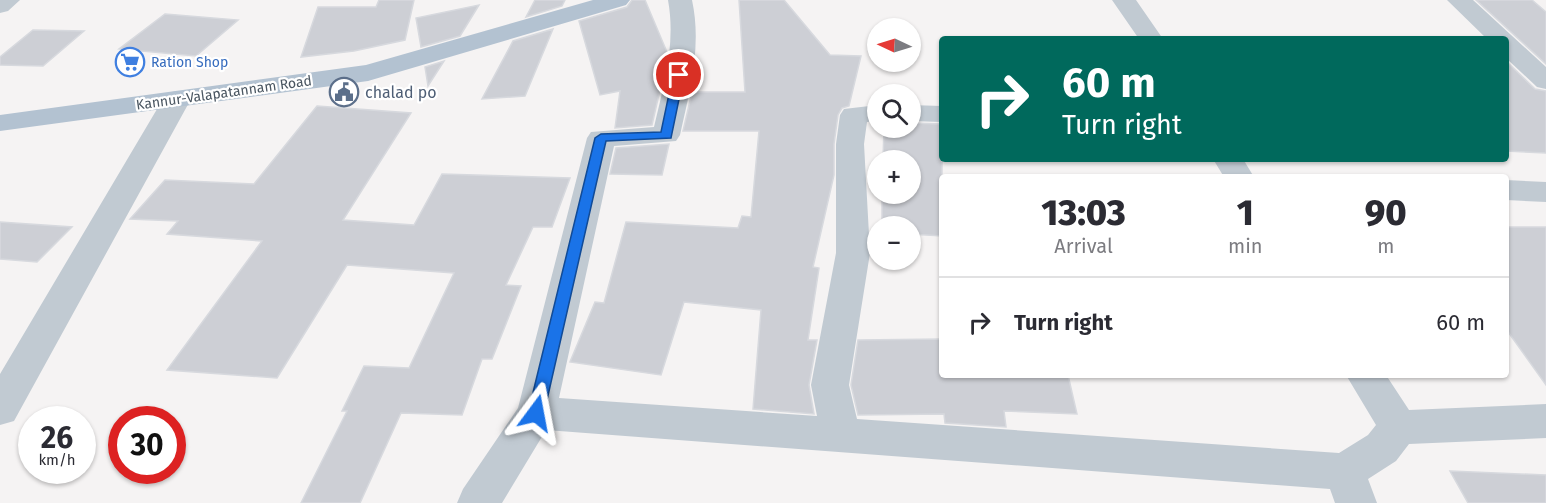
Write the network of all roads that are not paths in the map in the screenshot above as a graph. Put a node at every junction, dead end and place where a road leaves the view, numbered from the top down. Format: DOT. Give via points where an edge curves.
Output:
graph roads {
  1 [pos="8,0"];
  2 [pos="618,0"];
  3 [pos="680,0"];
  4 [pos="1124,0"];
  5 [pos="1459,0"];
  6 [pos="0,6"];
  7 [pos="1149,36"];
  8 [pos="1498,36"];
  9 [pos="1509,46"];
  10 [pos="1542,73"];
  11 [pos="177,99"];
  12 [pos="867,113"];
  13 [pos="921,113"];
  14 [pos="939,114"];
  15 [pos="0,123"];
  16 [pos="1509,190"];
  17 [pos="1546,192"];
  18 [pos="1367,378"];
  19 [pos="0,409"];
  20 [pos="536,413"];
  21 [pos="1546,421"];
  22 [pos="1398,427"];
  23 [pos="841,436"];
  24 [pos="1350,488"];
  25 [pos="478,503"];
  1 -- 6 [label="street"];
  2 -- 11 [label="main road, Kannur-Valapatannam Road" via="368,73"];
  3 -- 20 [label="street" via="684,15 683,54 666,135 601,138"];
  4 -- 7 [label="street"];
  5 -- 8 [label="street"];
  9 -- 10 [label="street"];
  11 -- 15 [label="main road, Kannur-Valapatannam Road"];
  11 -- 19 [label="street"];
  12 -- 23 [label="street" via="854,115 850,144 853,253 830,385"];
  13 -- 14 [label="street"];
  16 -- 17 [label="street"];
  18 -- 22 [label="street"];
  20 -- 23 [label="street"];
  20 -- 25 [label="street"];
  21 -- 22 [label="street"];
  22 -- 24 [label="street"];
  23 -- 24 [label="street"];
}
